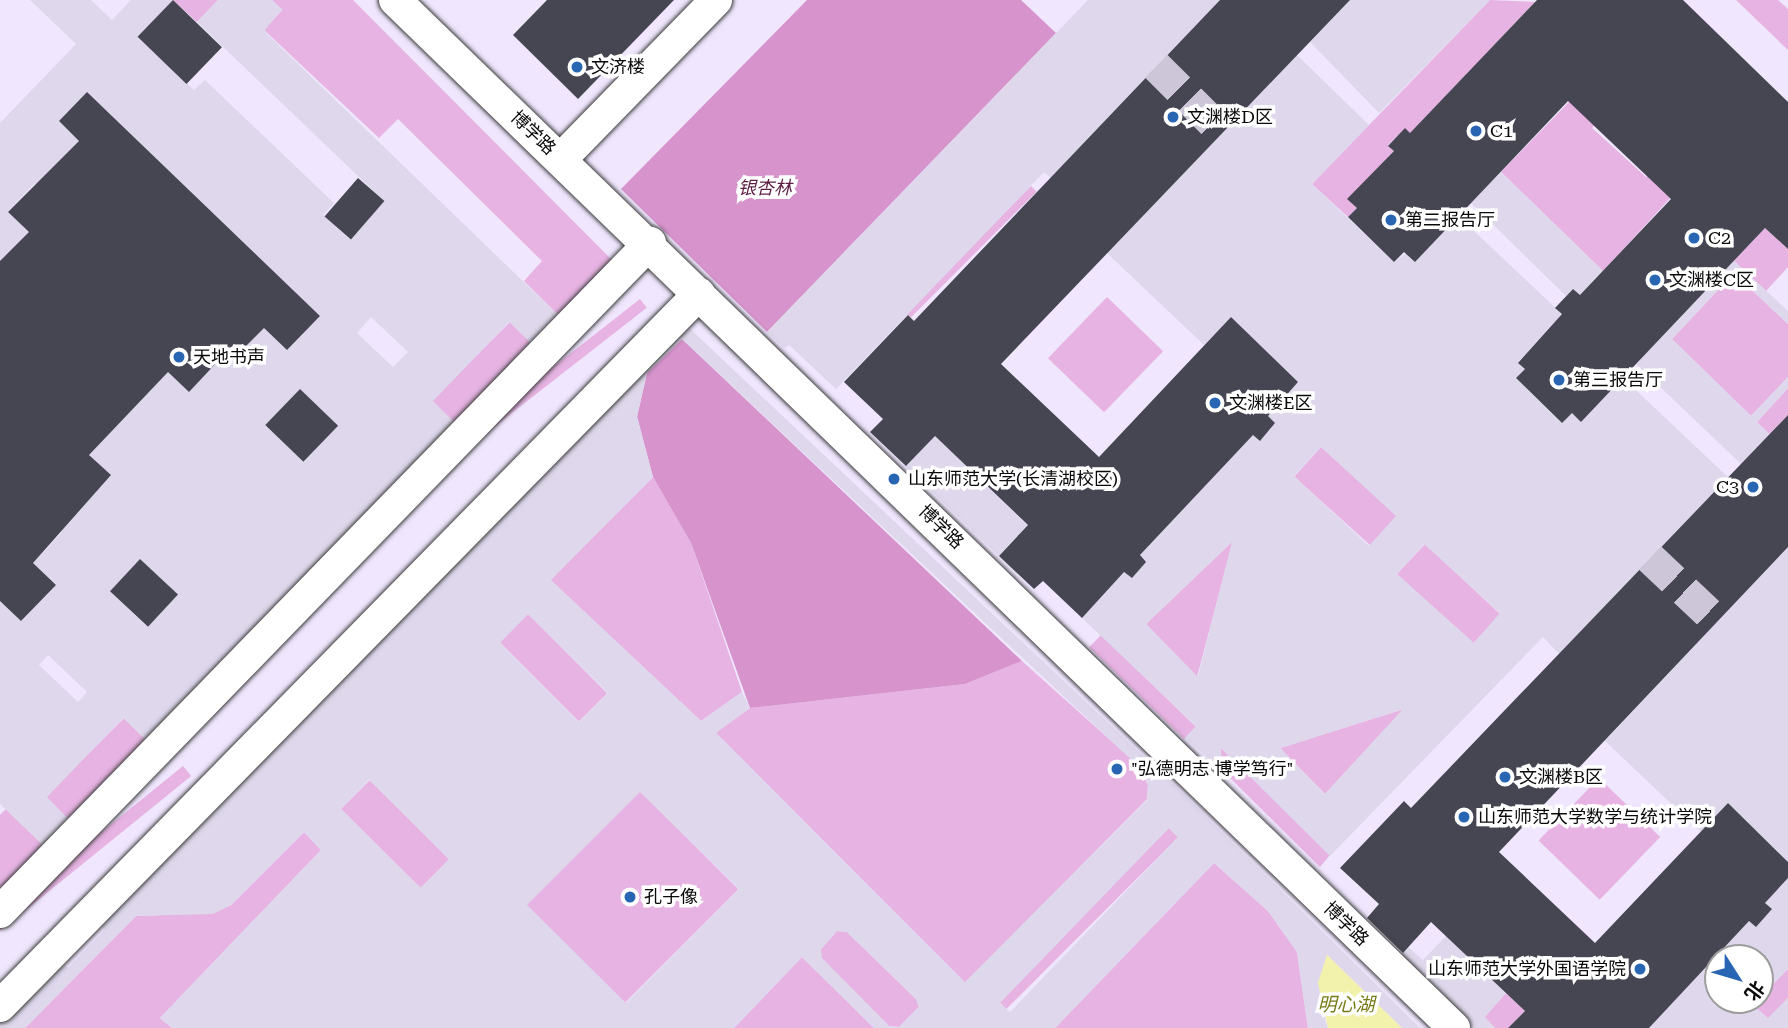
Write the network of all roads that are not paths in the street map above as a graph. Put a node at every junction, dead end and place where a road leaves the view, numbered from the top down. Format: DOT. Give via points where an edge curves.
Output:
graph roads {
  1 [pos="395,0"];
  2 [pos="716,0"];
  3 [pos="561,159"];
  4 [pos="650,243"];
  5 [pos="699,294"];
  6 [pos="0,912"];
  7 [pos="0,1006"];
  8 [pos="1454,1028"];
  1 -- 3 [label="street, 博学路"];
  2 -- 3 [label="street"];
  3 -- 4 [label="street, 博学路"];
  4 -- 5 [label="street, 博学路"];
  4 -- 6 [label="street"];
  5 -- 7 [label="street"];
  5 -- 8 [label="street, 博学路"];
}
